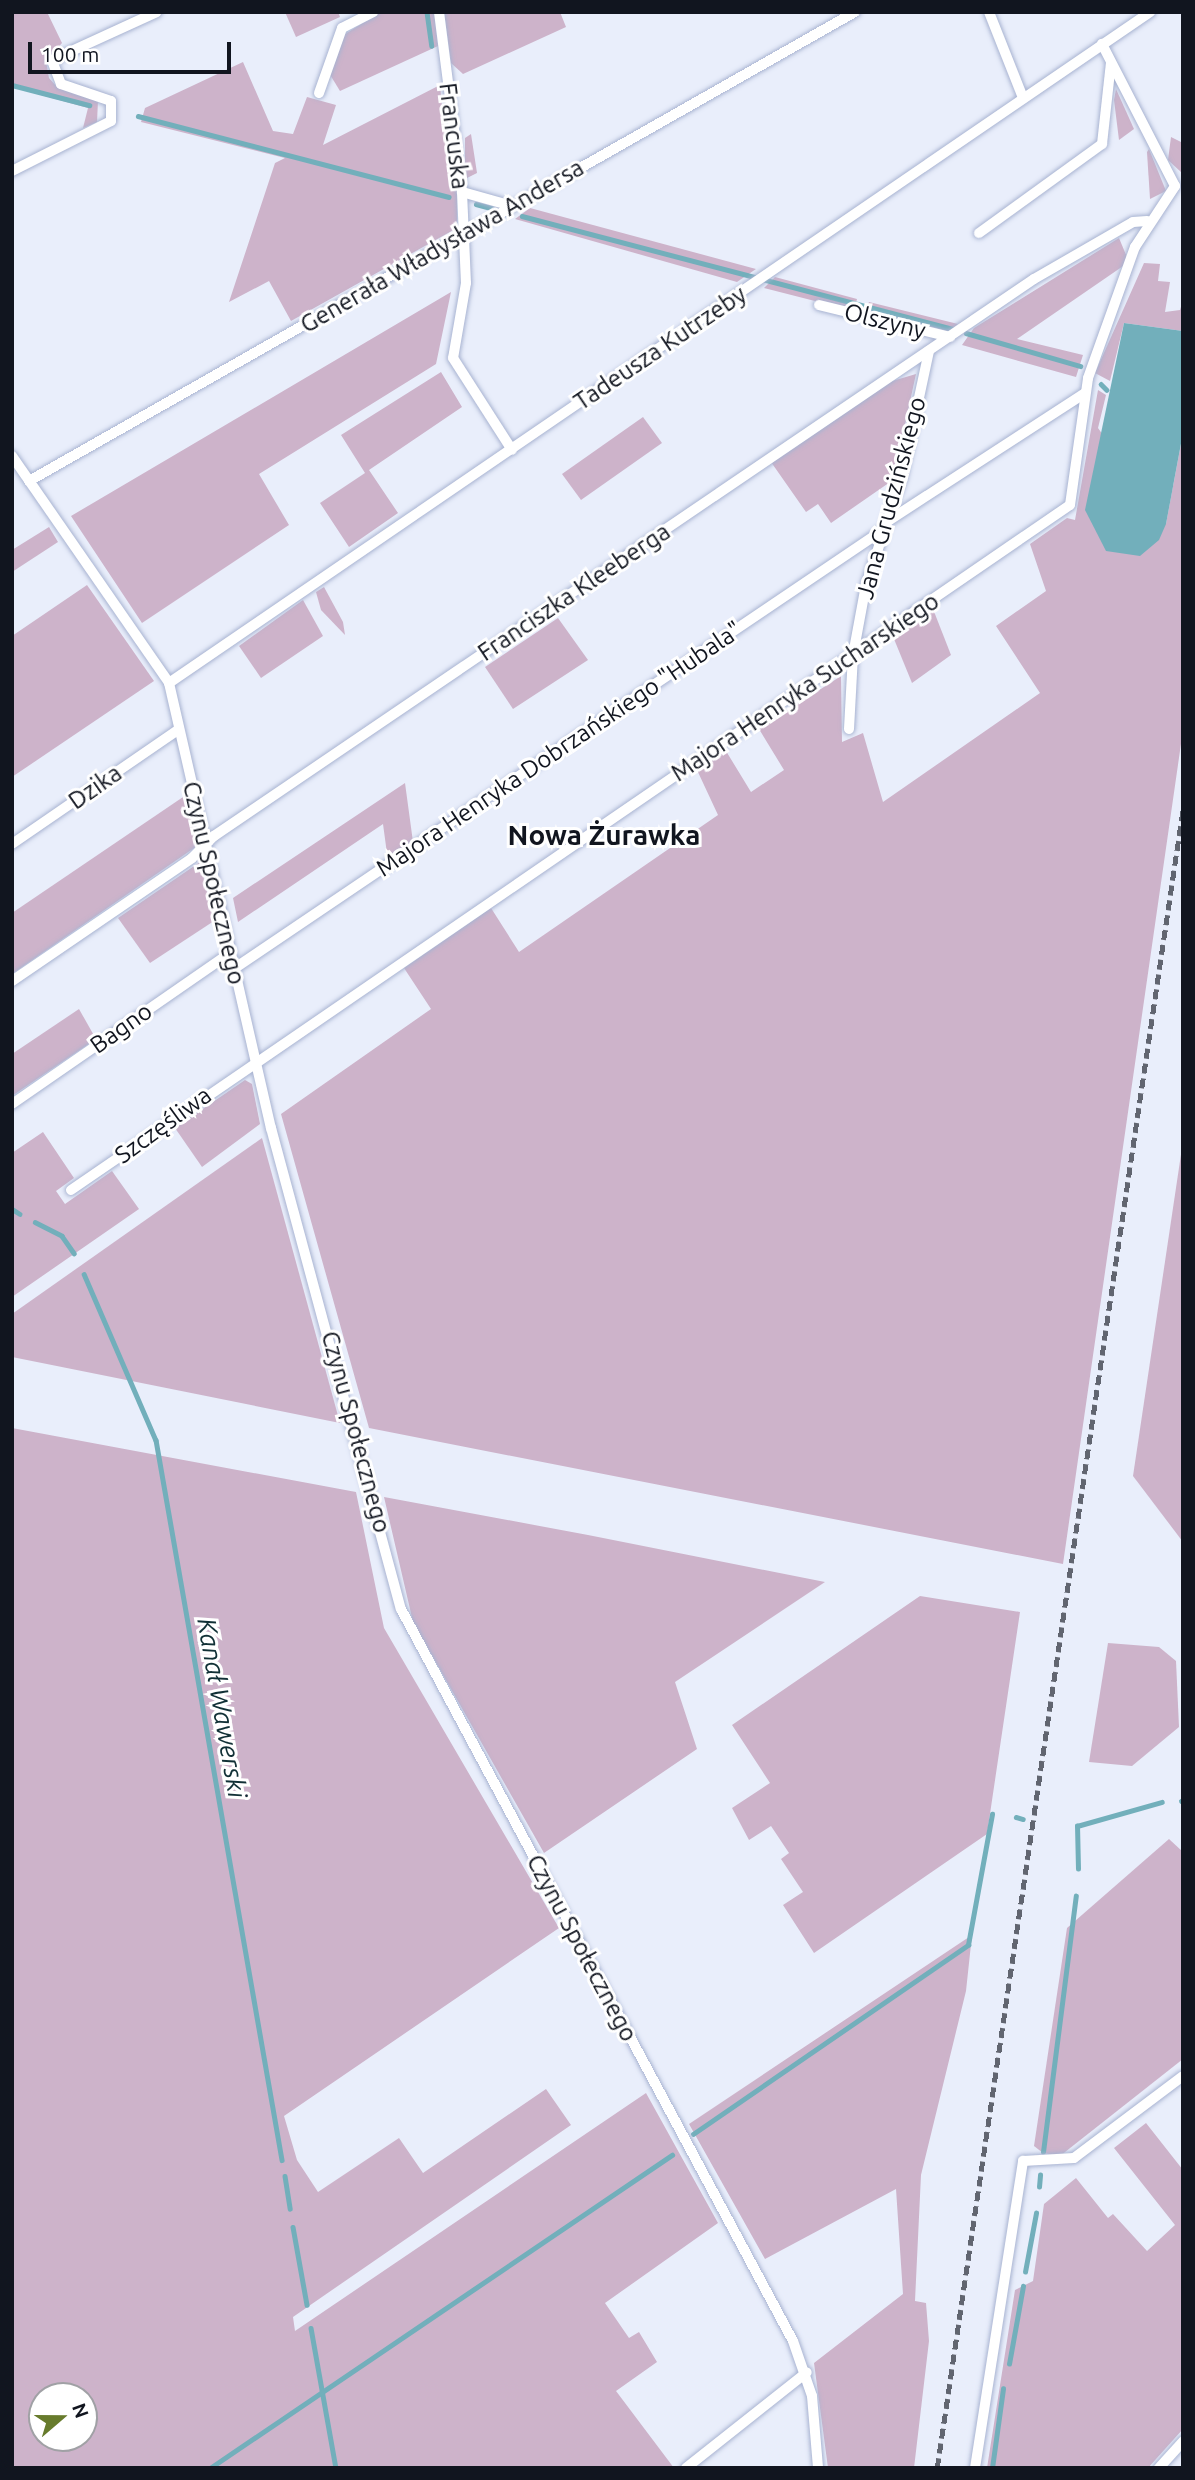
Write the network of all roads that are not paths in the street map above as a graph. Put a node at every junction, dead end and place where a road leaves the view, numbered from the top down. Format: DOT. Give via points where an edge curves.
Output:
graph roads {
  1 [pos="157,12"];
  2 [pos="373,12"];
  3 [pos="439,12"];
  4 [pos="855,12"];
  5 [pos="989,12"];
  6 [pos="1150,12"];
  7 [pos="1102,44"];
  8 [pos="1111,62"];
  9 [pos="319,93"];
  10 [pos="1023,98"];
  11 [pos="12,172"];
  12 [pos="462,192"];
  13 [pos="512,206"];
  14 [pos="1147,221"];
  15 [pos="979,233"];
  16 [pos="463,235"];
  17 [pos="819,305"];
  18 [pos="950,337"];
  19 [pos="929,351"];
  20 [pos="1085,393"];
  21 [pos="512,450"];
  22 [pos="12,456"];
  23 [pos="29,481"];
  24 [pos="885,526"];
  25 [pos="853,655"];
  26 [pos="169,683"];
  27 [pos="849,729"];
  28 [pos="178,730"];
  29 [pos="12,844"];
  30 [pos="203,847"];
  31 [pos="230,953"];
  32 [pos="235,968"];
  33 [pos="12,981"];
  34 [pos="255,1059"];
  35 [pos="12,1104"];
  36 [pos="71,1190"];
  37 [pos="1183,2076"];
  38 [pos="807,2372"];
  39 [pos="1183,2441"];
  40 [pos="686,2468"];
  41 [pos="818,2468"];
  42 [pos="975,2468"];
  43 [pos="1159,2468"];
  1 -- 11 [label="street" via="59,54 52,67 61,84 105,96 113,107 109,125"];
  2 -- 9 [label="street" via="342,28"];
  3 -- 12 [label="street, Francuska"];
  4 -- 13 [label="street, Generała Władysława Andersa"];
  5 -- 10 [label="street"];
  6 -- 7 [label="street, Tadeusza Kutrzeby"];
  7 -- 8 [label="street"];
  7 -- 10 [label="street, Tadeusza Kutrzeby"];
  8 -- 14 [label="street, Majora Henryka Sucharskiego" via="1175,186"];
  8 -- 15 [label="street" via="1102,144"];
  10 -- 21 [label="street, Tadeusza Kutrzeby"];
  12 -- 13 [label="street"];
  12 -- 16 [label="street, Francuska"];
  13 -- 16 [label="street, Generała Władysława Andersa"];
  14 -- 18 [label="street, Franciszka Kleeberga" via="1133,222 1068,259"];
  14 -- 20 [label="street, Majora Henryka Sucharskiego"];
  16 -- 21 [label="street, Francuska" via="466,283 453,358"];
  16 -- 23 [label="street, Generała Władysława Andersa"];
  17 -- 18 [label="street, Olszyny"];
  18 -- 19 [label="street, Franciszka Kleeberga"];
  19 -- 24 [label="street, Jana Grudzińskiego"];
  19 -- 30 [label="street, Franciszka Kleeberga"];
  20 -- 24 [label="street, Majora Henryka Dobrzańskiego \"Hubala\""];
  20 -- 25 [label="street, Majora Henryka Sucharskiego" via="1070,505"];
  21 -- 26 [label="street, Tadeusza Kutrzeby"];
  22 -- 23 [label="street, Czynu Społecznego"];
  23 -- 26 [label="street, Czynu Społecznego"];
  24 -- 25 [label="street, Jana Grudzińskiego"];
  24 -- 32 [label="street, Majora Henryka Dobrzańskiego \"Hubala\""];
  25 -- 27 [label="street, Jana Grudzińskiego"];
  25 -- 34 [label="street, Majora Henryka Sucharskiego"];
  26 -- 28 [label="street, Czynu Społecznego"];
  28 -- 29 [label="street, Dzika"];
  28 -- 30 [label="street, Czynu Społecznego"];
  30 -- 31 [label="street, Czynu Społecznego"];
  30 -- 33 [label="street, Franciszka Kleeberga"];
  31 -- 32 [label="street, Czynu Społecznego"];
  31 -- 35 [label="street, Bagno"];
  32 -- 34 [label="street, Czynu Społecznego"];
  34 -- 36 [label="street, Szczęśliwa"];
  34 -- 38 [label="street, Czynu Społecznego" via="401,1609"];
  37 -- 42 [label="street" via="1074,2158 1023,2161"];
  38 -- 40 [label="street"];
  38 -- 41 [label="street"];
  39 -- 43 [label="street"];
}
